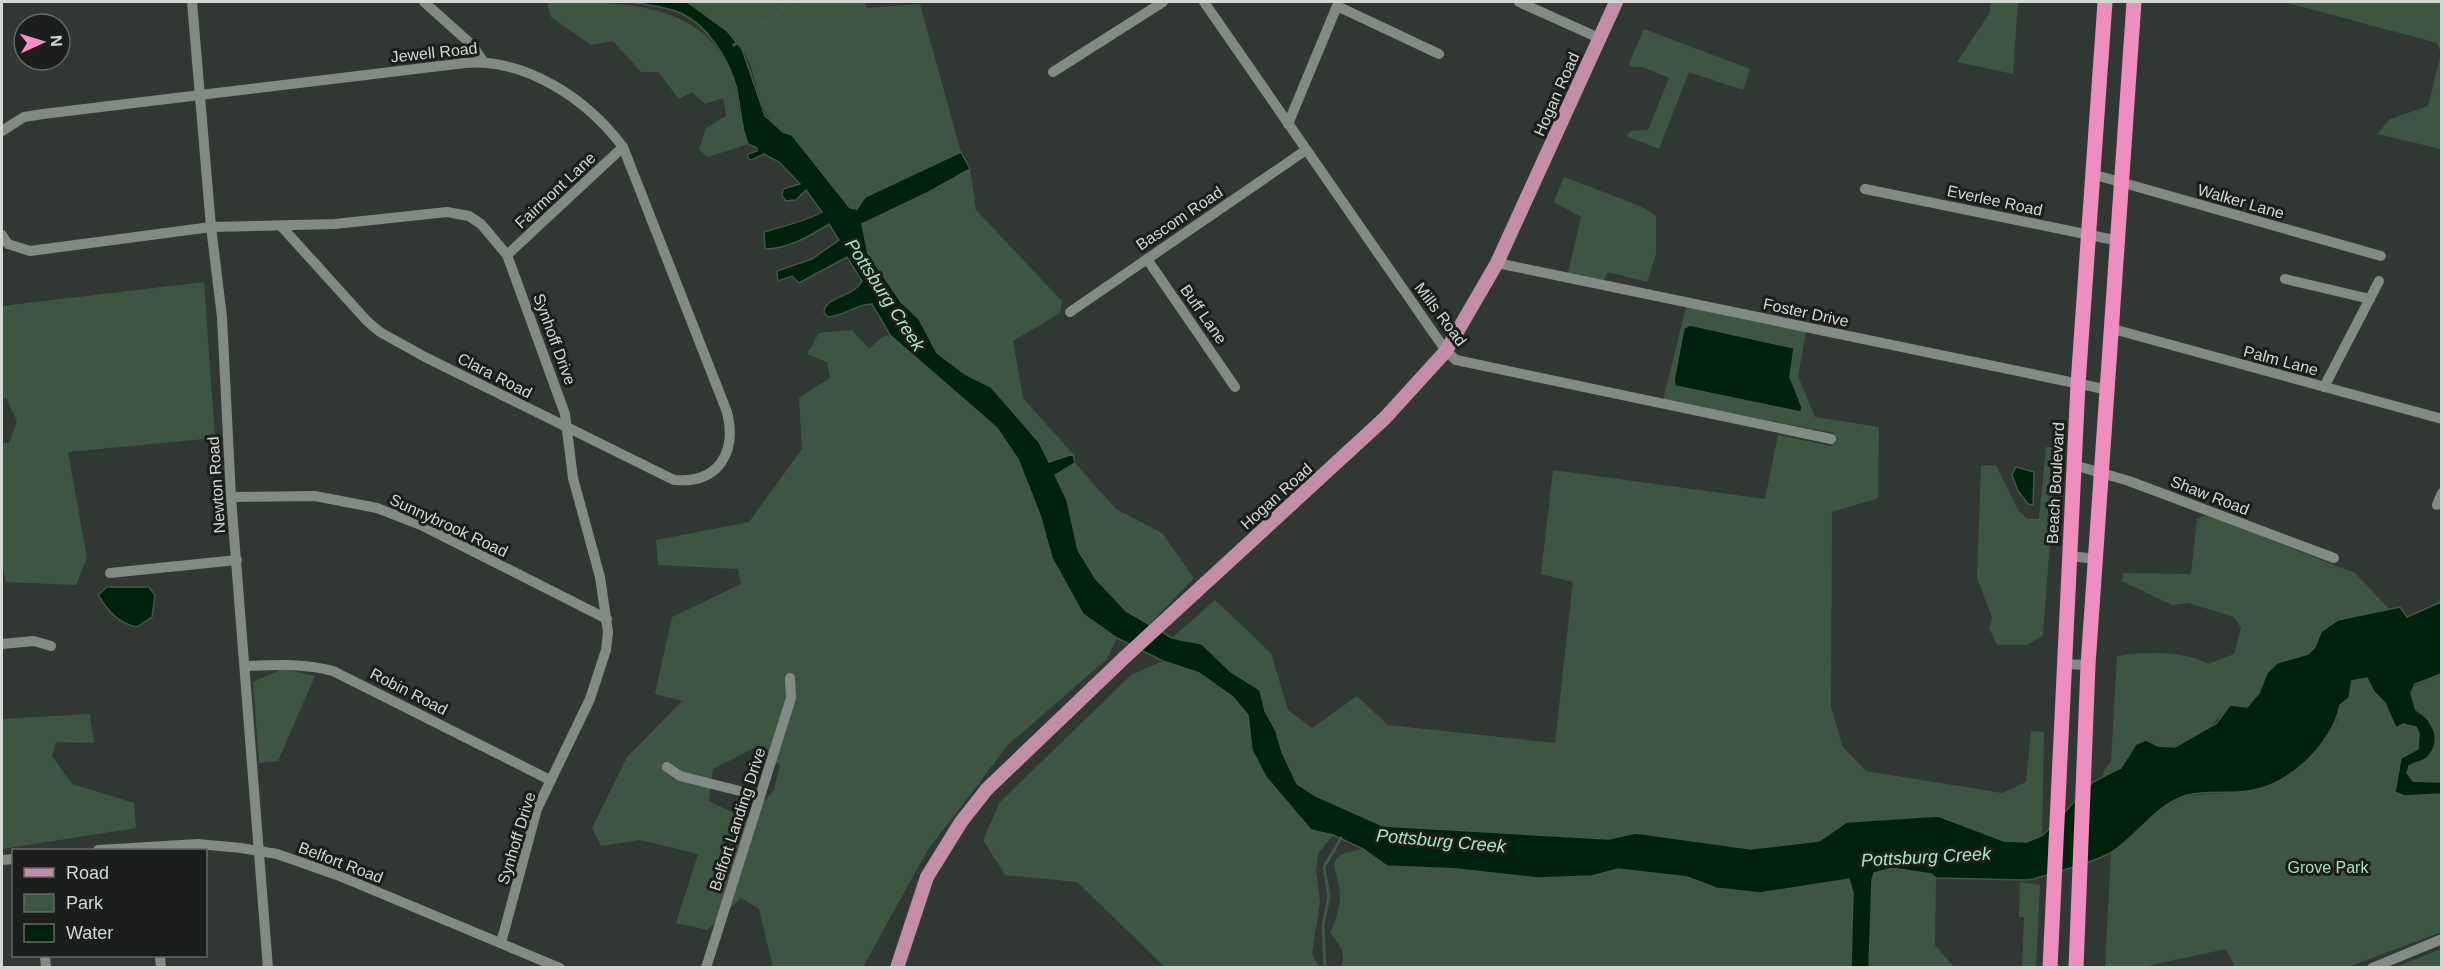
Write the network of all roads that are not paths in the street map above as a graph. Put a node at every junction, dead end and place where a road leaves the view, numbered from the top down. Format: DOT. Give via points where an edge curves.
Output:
graph roads {
  1 [pos="192,2"];
  2 [pos="424,2"];
  3 [pos="1163,2"];
  4 [pos="1204,2"];
  5 [pos="1519,2"];
  6 [pos="1616,2"];
  7 [pos="2105,2"];
  8 [pos="2134,2"];
  9 [pos="1599,38"];
  10 [pos="1439,54"];
  11 [pos="483,62"];
  12 [pos="1053,72"];
  13 [pos="199,96"];
  14 [pos="1288,124"];
  15 [pos="3,130"];
  16 [pos="623,147"];
  17 [pos="1306,150"];
  18 [pos="2092,174"];
  19 [pos="2123,183"];
  20 [pos="1865,189"];
  21 [pos="281,226"];
  22 [pos="211,227"];
  23 [pos="2088,234"];
  24 [pos="2,235"];
  25 [pos="2119,241"];
  26 [pos="507,255"];
  27 [pos="2381,256"];
  28 [pos="1147,259"];
  29 [pos="1497,263"];
  30 [pos="2285,279"];
  31 [pos="2379,281"];
  32 [pos="2370,299"];
  33 [pos="1070,312"];
  34 [pos="2113,329"];
  35 [pos="1446,351"];
  36 [pos="2078,384"];
  37 [pos="1235,387"];
  38 [pos="2324,387"];
  39 [pos="2109,390"];
  40 [pos="2442,419"];
  41 [pos="568,429"];
  42 [pos="1831,439"];
  43 [pos="726,456"];
  44 [pos="2074,465"];
  45 [pos="2103,472"];
  46 [pos="2442,493"];
  47 [pos="231,497"];
  48 [pos="2437,505"];
  49 [pos="2069,556"];
  50 [pos="2334,558"];
  51 [pos="2097,559"];
  52 [pos="237,560"];
  53 [pos="110,573"];
  54 [pos="607,619"];
  55 [pos="2,645"];
  56 [pos="51,646"];
  57 [pos="2063,664"];
  58 [pos="2088,665"];
  59 [pos="245,666"];
  60 [pos="790,678"];
  61 [pos="667,767"];
  62 [pos="550,780"];
  63 [pos="760,796"];
  64 [pos="152,848"];
  65 [pos="125,849"];
  66 [pos="260,851"];
  67 [pos="2442,939"];
  68 [pos="501,943"];
  69 [pos="268,968"];
  70 [pos="560,968"];
  71 [pos="706,968"];
  72 [pos="897,968"];
  73 [pos="2050,968"];
  74 [pos="2076,968"];
  75 [pos="2372,968"];
  1 -- 13 [label="street, Newton Road"];
  2 -- 11 [label="street" via="471,44"];
  3 -- 12 [label="street"];
  4 -- 14 [label="street, Mills Road"];
  5 -- 9 [label="street"];
  6 -- 9 [label="main road, Hogan Road"];
  7 -- 18 [label="highway, Beach Boulevard"];
  8 -- 19 [label="highway"];
  9 -- 29 [label="main road, Hogan Road"];
  10 -- 14 [label="street" via="1337,6"];
  11 -- 13 [label="street, Jewell Road"];
  11 -- 16 [label="street, Jewell Road" via="502,64 570,95 596,116"];
  13 -- 15 [label="street, Jewell Road" via="24,117"];
  13 -- 22 [label="street, Newton Road"];
  14 -- 17 [label="street, Mills Road"];
  16 -- 26 [label="street, Fairmont Lane"];
  16 -- 43 [label="street, Jewell Road" via="727,412 731,435"];
  17 -- 28 [label="street, Bascom Road"];
  17 -- 35 [label="street, Mills Road"];
  18 -- 19 [label="street, Walker Lane"];
  18 -- 23 [label="highway, Beach Boulevard"];
  19 -- 25 [label="highway"];
  19 -- 27 [label="street, Walker Lane"];
  20 -- 23 [label="street, Everlee Road"];
  21 -- 22 [label="street, Synhoff Drive"];
  21 -- 26 [label="street, Synhoff Drive" via="457,213 481,224"];
  21 -- 41 [label="street, Clara Road" via="380,332"];
  22 -- 24 [label="street, Synhoff Drive" via="30,251 8,244"];
  22 -- 47 [label="street, Newton Road" via="222,317"];
  23 -- 25 [label="street, Everlee Road"];
  23 -- 36 [label="highway, Beach Boulevard"];
  25 -- 34 [label="highway"];
  26 -- 41 [label="street, Synhoff Drive" via="560,396"];
  28 -- 33 [label="street, Bascom Road"];
  28 -- 37 [label="street, Buff Lane"];
  29 -- 35 [label="main road, Hogan Road"];
  29 -- 36 [label="street, Foster Drive"];
  30 -- 32 [label="street"];
  31 -- 32 [label="street"];
  32 -- 38 [label="street"];
  34 -- 38 [label="street, Palm Lane"];
  34 -- 39 [label="highway"];
  35 -- 42 [label="street, Mills Road" via="1456,360"];
  35 -- 72 [label="main road, Hogan Road" via="1385,418 1004,770 961,822 927,877"];
  36 -- 39 [label="street, Foster Drive"];
  36 -- 44 [label="highway, Beach Boulevard"];
  38 -- 40 [label="street, Palm Lane"];
  39 -- 45 [label="highway"];
  41 -- 43 [label="street, Clara Road" via="674,480 693,480 712,472"];
  41 -- 54 [label="street, Synhoff Drive" via="576,495 600,577"];
  44 -- 45 [label="street, Shaw Road"];
  44 -- 49 [label="highway, Beach Boulevard"];
  45 -- 50 [label="street, Shaw Road"];
  45 -- 51 [label="highway"];
  46 -- 48 [label="street"];
  47 -- 52 [label="street, Newton Road"];
  47 -- 54 [label="street, Sunnybrook Road" via="315,496 377,508 421,525"];
  49 -- 51 [label="street"];
  49 -- 57 [label="highway, Beach Boulevard"];
  51 -- 58 [label="highway"];
  52 -- 53 [label="street"];
  52 -- 59 [label="street, Newton Road"];
  54 -- 62 [label="street, Synhoff Drive" via="606,650 600,671"];
  55 -- 56 [label="street" via="34,641"];
  57 -- 58 [label="street"];
  57 -- 73 [label="highway, Beach Boulevard"];
  58 -- 74 [label="highway"];
  59 -- 62 [label="street, Robin Road" via="292,664 333,671"];
  59 -- 66 [label="street, Newton Road"];
  60 -- 63 [label="street, Belfort Landing Drive" via="791,699"];
  61 -- 63 [label="street" via="680,776"];
  62 -- 68 [label="street, Synhoff Drive" via="537,810"];
  63 -- 71 [label="street, Belfort Landing Drive"];
  64 -- 65 [label="street, Belfort Road"];
  64 -- 66 [label="street, Belfort Road" via="219,845"];
  66 -- 68 [label="street, Belfort Road" via="337,874"];
  66 -- 69 [label="street, Newton Road"];
  67 -- 75 [label="street"];
  68 -- 70 [label="street, Belfort Road"];
}
